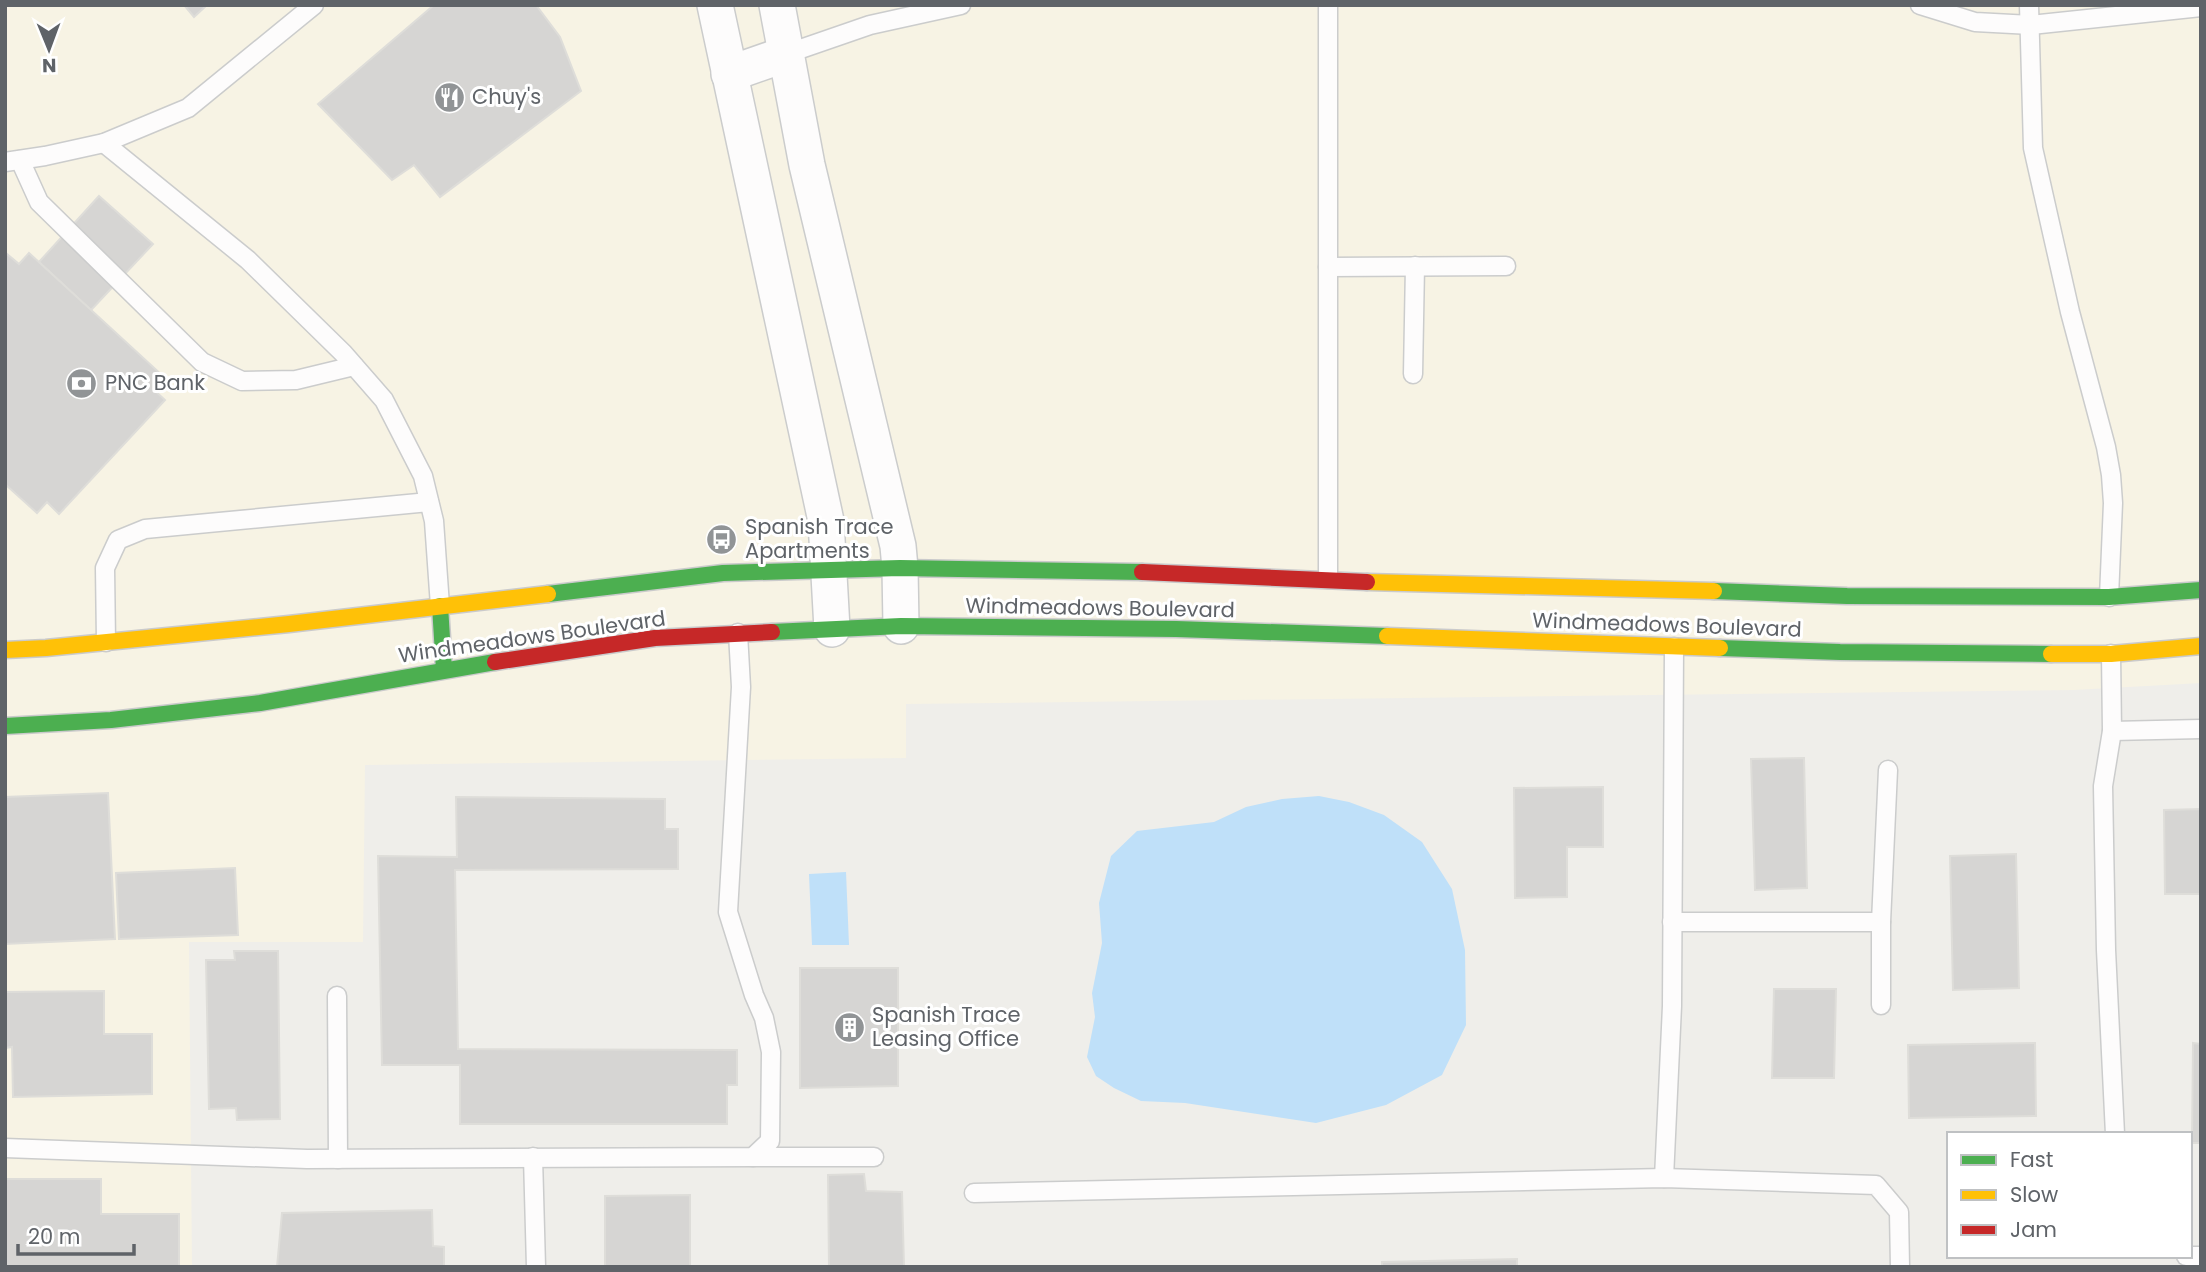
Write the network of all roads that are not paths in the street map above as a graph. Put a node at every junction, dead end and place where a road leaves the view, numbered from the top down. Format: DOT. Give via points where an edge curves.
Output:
graph roads {
  1 [pos="715,5"];
  2 [pos="777,5"];
  3 [pos="961,5"];
  4 [pos="1328,5"];
  5 [pos="1920,5"];
  6 [pos="2029,5"];
  7 [pos="2201,7"];
  8 [pos="304,8"];
  9 [pos="2031,25"];
  10 [pos="786,54"];
  11 [pos="729,74"];
  12 [pos="104,143"];
  13 [pos="13,161"];
  14 [pos="1415,266"];
  15 [pos="1506,266"];
  16 [pos="1328,267"];
  17 [pos="354,366"];
  18 [pos="1413,374"];
  19 [pos="429,502"];
  20 [pos="900,568"];
  21 [pos="828,570"];
  22 [pos="1328,586"];
  23 [pos="2201,590"];
  24 [pos="2110,603"];
  25 [pos="440,606"];
  26 [pos="901,626"];
  27 [pos="832,629"];
  28 [pos="738,633"];
  29 [pos="1674,641"];
  30 [pos="106,642"];
  31 [pos="2201,646"];
  32 [pos="2111,648"];
  33 [pos="5,650"];
  34 [pos="444,670"];
  35 [pos="5,726"];
  36 [pos="2201,729"];
  37 [pos="2112,731"];
  38 [pos="1888,770"];
  39 [pos="1672,922"];
  40 [pos="1881,922"];
  41 [pos="337,996"];
  42 [pos="1881,1005"];
  43 [pos="2115,1132"];
  44 [pos="5,1148"];
  45 [pos="533,1157"];
  46 [pos="753,1157"];
  47 [pos="874,1157"];
  48 [pos="338,1159"];
  49 [pos="1664,1178"];
  50 [pos="974,1192"];
  51 [pos="536,1267"];
  52 [pos="1900,1267"];
  1 -- 11 [label="street"];
  2 -- 10 [label="street"];
  3 -- 10 [label="lane" via="870,25"];
  4 -- 16 [label="lane"];
  5 -- 9 [label="lane" via="1975,22"];
  6 -- 9 [label="lane"];
  7 -- 9 [label="lane"];
  8 -- 12 [label="lane" via="188,108"];
  9 -- 24 [label="lane" via="2033,148 2111,475"];
  10 -- 11 [label="street"];
  10 -- 20 [label="street" via="807,165"];
  11 -- 21 [label="street" via="826,521"];
  12 -- 13 [label="lane"];
  12 -- 17 [label="lane" via="248,260"];
  13 -- 17 [label="lane" via="39,202 202,362 242,381 296,380"];
  14 -- 15 [label="lane"];
  14 -- 16 [label="lane"];
  14 -- 18 [label="lane"];
  16 -- 22 [label="lane"];
  17 -- 19 [label="lane" via="384,400 423,476"];
  19 -- 25 [label="lane"];
  19 -- 30 [label="lane" via="145,529 118,540 105,568"];
  20 -- 21 [label="street, Windmeadows Boulevard"];
  20 -- 22 [label="street, Windmeadows Boulevard" via="1172,572"];
  20 -- 26 [label="street"];
  21 -- 25 [label="street, Windmeadows Boulevard" via="723,573"];
  21 -- 27 [label="street"];
  22 -- 24 [label="street, Windmeadows Boulevard" via="1409,584 1674,595"];
  23 -- 24 [label="street, Windmeadows Boulevard"];
  25 -- 30 [label="street, Windmeadows Boulevard"];
  25 -- 34 [label="street"];
  26 -- 27 [label="street, Windmeadows Boulevard"];
  26 -- 29 [label="street, Windmeadows Boulevard" via="1328,628"];
  27 -- 28 [label="street, Windmeadows Boulevard"];
  28 -- 34 [label="street, Windmeadows Boulevard" via="655,638"];
  28 -- 46 [label="lane" via="741,687 728,912 771,1052 770,1141"];
  29 -- 32 [label="street, Windmeadows Boulevard" via="1840,652"];
  29 -- 39 [label="lane"];
  30 -- 33 [label="street, Windmeadows Boulevard"];
  31 -- 32 [label="street, Windmeadows Boulevard"];
  32 -- 37 [label="lane"];
  34 -- 35 [label="street, Windmeadows Boulevard" via="260,703 111,720"];
  36 -- 37 [label="lane"];
  37 -- 43 [label="lane" via="2103,786"];
  38 -- 40 [label="lane"];
  39 -- 40 [label="lane"];
  39 -- 49 [label="lane"];
  40 -- 42 [label="lane"];
  41 -- 48 [label="lane"];
  44 -- 48 [label="lane"];
  45 -- 46 [label="lane"];
  45 -- 48 [label="lane"];
  45 -- 51 [label="lane"];
  46 -- 47 [label="lane"];
  49 -- 50 [label="lane"];
  49 -- 52 [label="lane" via="1876,1185 1899,1212"];
}
